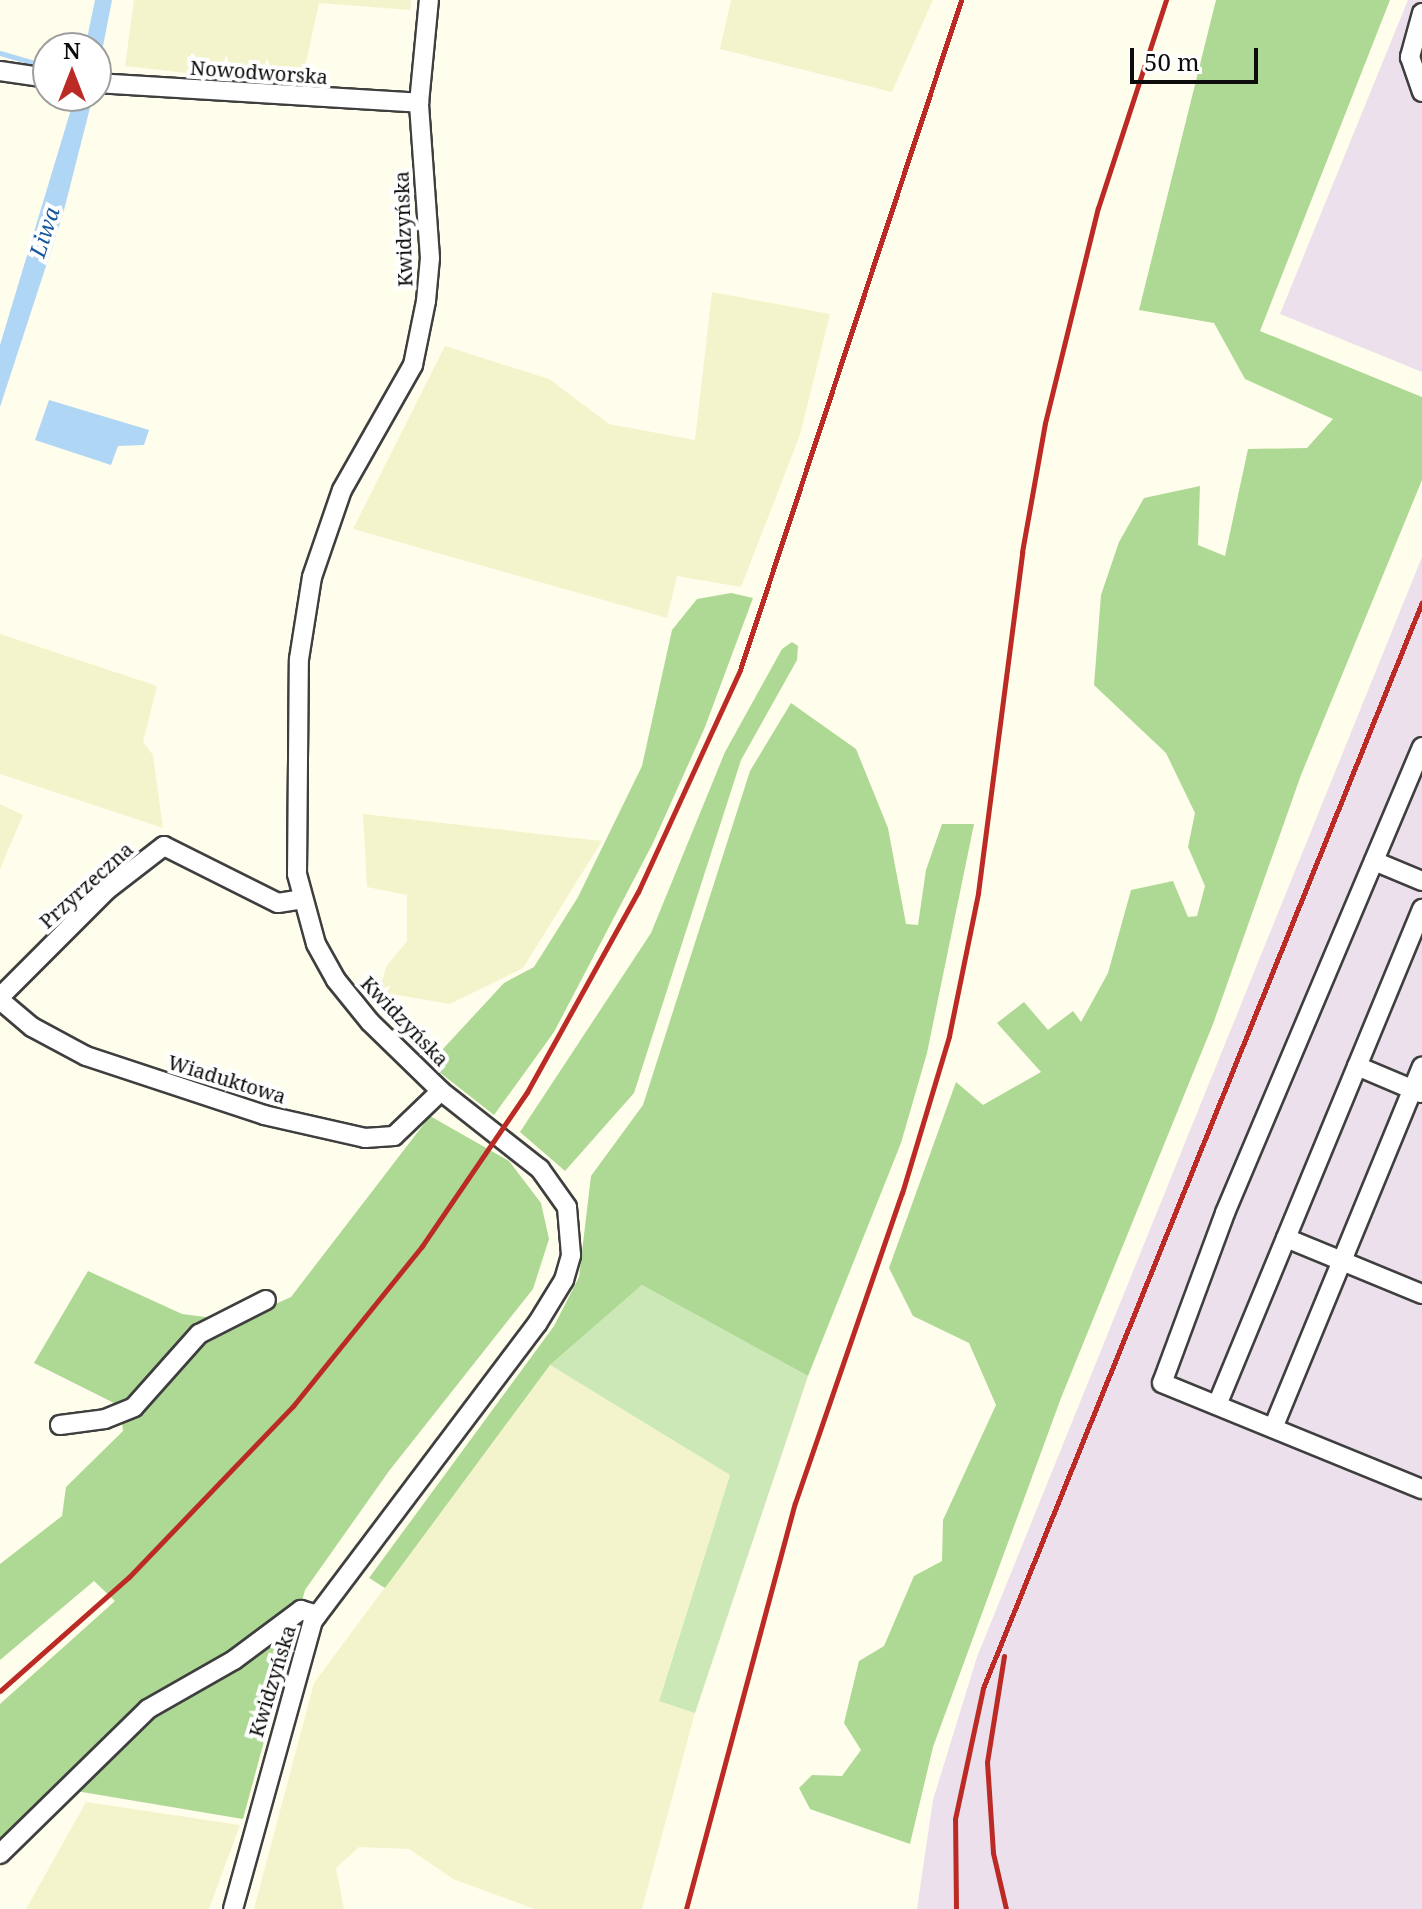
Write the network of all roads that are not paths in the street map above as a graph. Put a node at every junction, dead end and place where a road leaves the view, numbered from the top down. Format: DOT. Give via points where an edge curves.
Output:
graph roads {
  1 [pos="429,0"];
  2 [pos="1422,13"];
  3 [pos="0,71"];
  4 [pos="32,76"];
  5 [pos="112,85"];
  6 [pos="1422,92"];
  7 [pos="419,103"];
  8 [pos="1422,747"];
  9 [pos="1374,861"];
  10 [pos="1422,881"];
  11 [pos="302,899"];
  12 [pos="1422,909"];
  13 [pos="0,998"];
  14 [pos="1357,1066"];
  15 [pos="1422,1066"];
  16 [pos="441,1091"];
  17 [pos="1417,1091"];
  18 [pos="1286,1238"];
  19 [pos="1342,1261"];
  20 [pos="1422,1294"];
  21 [pos="266,1300"];
  22 [pos="1217,1405"];
  23 [pos="60,1425"];
  24 [pos="1273,1428"];
  25 [pos="1422,1489"];
  26 [pos="317,1615"];
  27 [pos="0,1854"];
  28 [pos="233,1909"];
  1 -- 7 [label="street, Kwidzyńska"];
  2 -- 6 [label="street" via="1410,57"];
  3 -- 4 [label="street"];
  5 -- 7 [label="street, Nowodworska"];
  7 -- 11 [label="street, Kwidzyńska" via="430,258 419,340 402,390 342,490 322,536 305,611 297,805"];
  8 -- 9 [label="street"];
  9 -- 10 [label="street"];
  9 -- 22 [label="street" via="1225,1213 1162,1383"];
  11 -- 13 [label="street, Przyrzeczna" via="278,903 164,846 107,890"];
  11 -- 16 [label="street, Kwidzyńska" via="316,944 336,980 370,1022"];
  12 -- 14 [label="street"];
  13 -- 16 [label="street, Wiaduktowa" via="56,1042 86,1056 249,1110 365,1138 394,1136"];
  14 -- 17 [label="street"];
  14 -- 18 [label="street"];
  15 -- 17 [label="street"];
  16 -- 26 [label="street, Kwidzyńska" via="540,1169 559,1192 572,1234 571,1255 564,1280 537,1324"];
  17 -- 19 [label="street"];
  18 -- 19 [label="street"];
  18 -- 22 [label="street"];
  19 -- 20 [label="street"];
  19 -- 24 [label="street"];
  21 -- 23 [label="street" via="199,1334 134,1407 105,1419"];
  22 -- 24 [label="street"];
  24 -- 25 [label="street"];
  26 -- 27 [label="street" via="301,1610 234,1660 148,1709"];
  26 -- 28 [label="street, Kwidzyńska" via="296,1667"];
}
